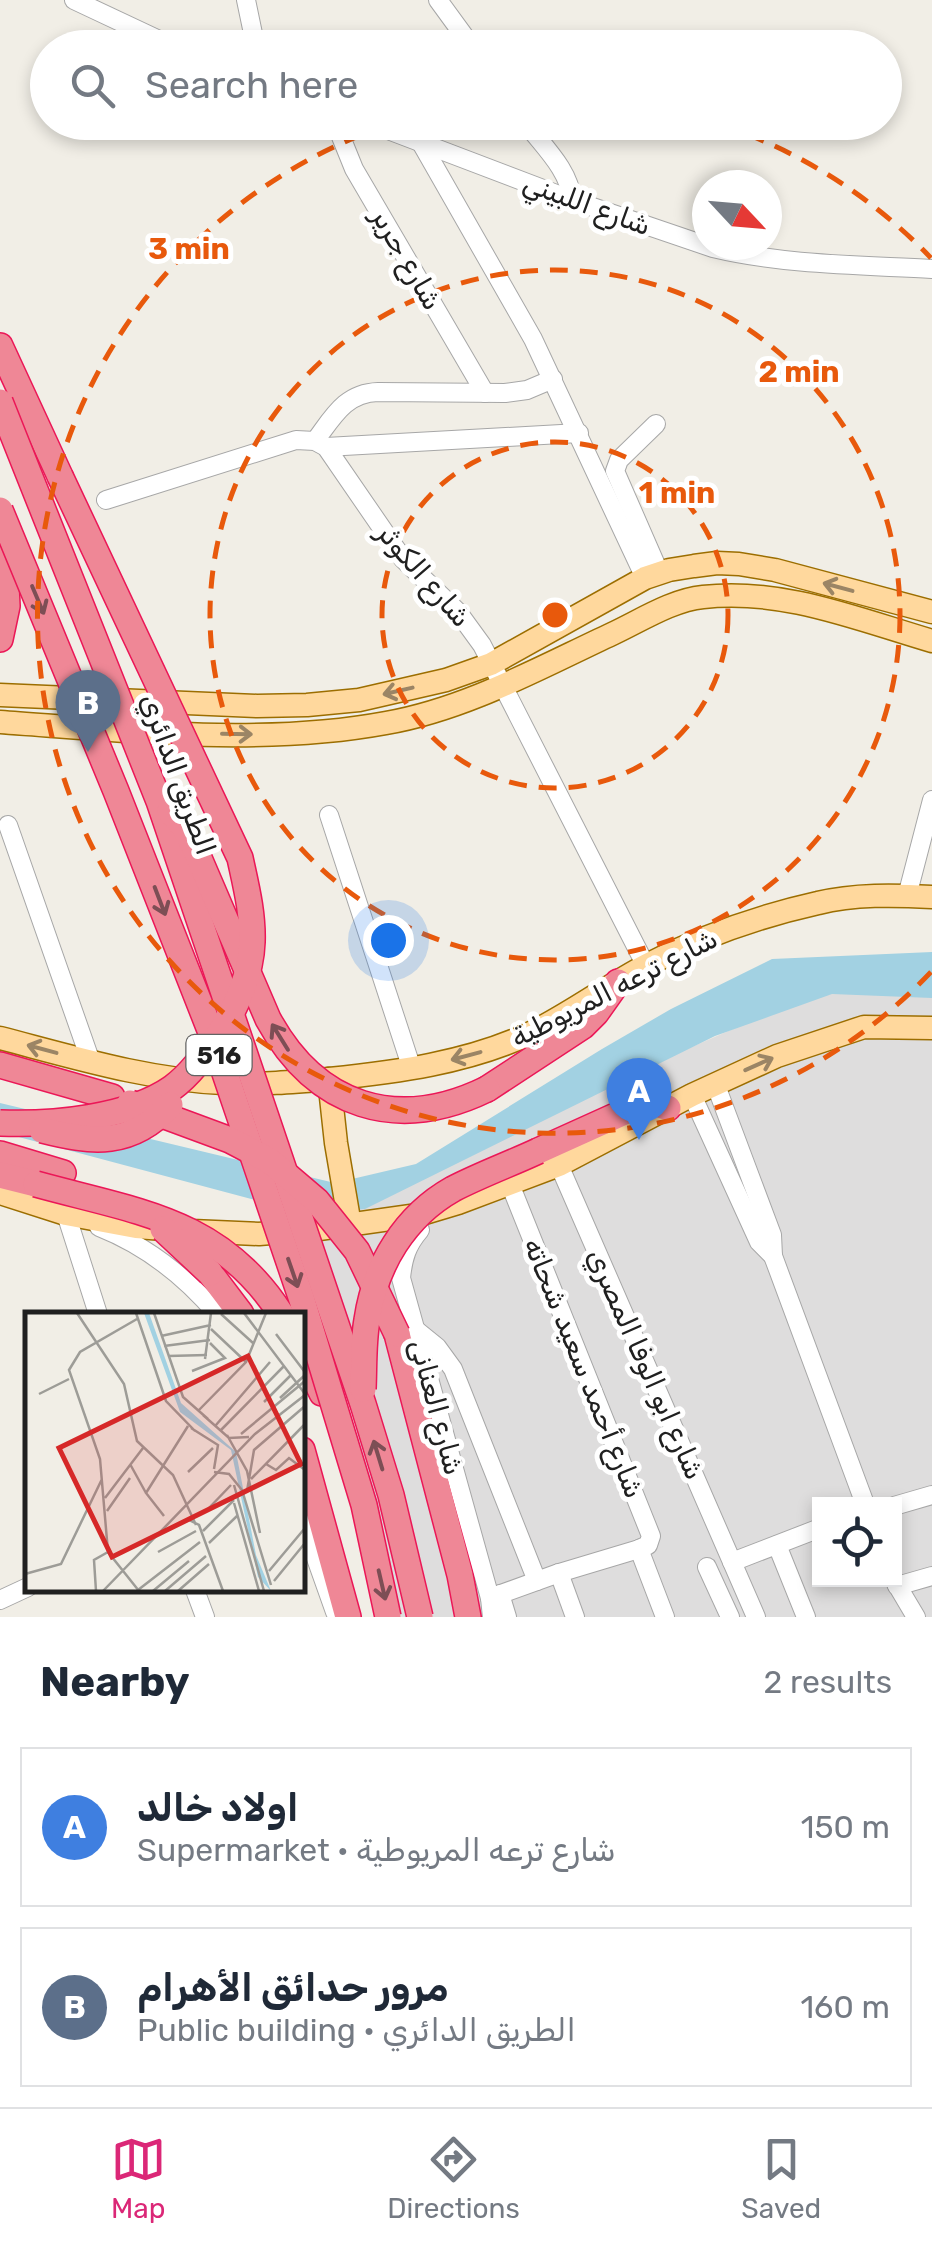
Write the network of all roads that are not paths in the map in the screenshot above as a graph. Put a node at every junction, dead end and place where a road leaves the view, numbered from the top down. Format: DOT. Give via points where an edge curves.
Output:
graph roads {
  1 [pos="74,0"];
  2 [pos="246,0"];
  3 [pos="438,0"];
  4 [pos="138,30"];
  5 [pos="252,30"];
  6 [pos="460,30"];
  7 [pos="342,140"];
  8 [pos="538,140"];
  9 [pos="419,141"];
  10 [pos="572,200"];
  11 [pos="932,269"];
  12 [pos="0,346"];
  13 [pos="554,379"];
  14 [pos="485,393"];
  15 [pos="0,402"];
  16 [pos="656,424"];
  17 [pos="578,433"];
  18 [pos="320,444"];
  19 [pos="106,500"];
  20 [pos="1,514"];
  21 [pos="653,576"];
  22 [pos="932,612"];
  23 [pos="0,639"];
  24 [pos="932,641"];
  25 [pos="496,675"];
  26 [pos="446,680"];
  27 [pos="0,695"];
  28 [pos="453,705"];
  29 [pos="0,722"];
  30 [pos="932,800"];
  31 [pos="159,801"];
  32 [pos="328,815"];
  33 [pos="8,825"];
  34 [pos="908,896"];
  35 [pos="932,896"];
  36 [pos="182,957"];
  37 [pos="646,966"];
  38 [pos="618,982"];
  39 [pos="932,1028"];
  40 [pos="0,1038"];
  41 [pos="92,1062"];
  42 [pos="0,1065"];
  43 [pos="412,1069"];
  44 [pos="329,1078"];
  45 [pos="715,1083"];
  46 [pos="692,1094"];
  47 [pos="668,1108"];
  48 [pos="0,1114"];
  49 [pos="0,1123"];
  50 [pos="0,1154"];
  51 [pos="548,1158"];
  52 [pos="0,1175"];
  53 [pos="510,1184"];
  54 [pos="0,1194"];
  55 [pos="440,1208"];
  56 [pos="66,1214"];
  57 [pos="349,1219"];
  58 [pos="773,1256"];
  59 [pos="97,1312"];
  60 [pos="216,1312"];
  61 [pos="239,1312"];
  62 [pos="280,1312"];
  63 [pos="416,1330"];
  64 [pos="305,1358"];
  65 [pos="362,1404"];
  66 [pos="347,1447"];
  67 [pos="305,1461"];
  68 [pos="932,1495"];
  69 [pos="862,1497"];
  70 [pos="902,1504"];
  71 [pos="305,1527"];
  72 [pos="812,1531"];
  73 [pos="777,1545"];
  74 [pos="639,1549"];
  75 [pos="732,1562"];
  76 [pos="707,1567"];
  77 [pos="559,1573"];
  78 [pos="932,1576"];
  79 [pos="536,1582"];
  80 [pos="902,1582"];
  81 [pos="897,1587"];
  82 [pos="25,1588"];
  83 [pos="196,1592"];
  84 [pos="0,1600"];
  85 [pos="494,1603"];
  86 [pos="749,1615"];
  87 [pos="205,1617"];
  88 [pos="337,1617"];
  89 [pos="348,1617"];
  90 [pos="388,1617"];
  91 [pos="420,1617"];
  92 [pos="468,1617"];
  93 [pos="507,1617"];
  94 [pos="575,1617"];
  95 [pos="666,1617"];
  96 [pos="730,1617"];
  97 [pos="806,1617"];
  98 [pos="916,1617"];
  1 -- 4 [label="street"];
  2 -- 5 [label="street"];
  3 -- 6 [label="street"];
  7 -- 14 [label="street, شارع جرير"];
  8 -- 10 [label="street" via="566,176"];
  9 -- 10 [label="street, شارع اللبيني"];
  9 -- 13 [label="street"];
  10 -- 11 [label="street, شارع اللبيني" via="734,253"];
  12 -- 49 [label="highway, bridge" via="240,858 252,944 228,1020 173,1087 131,1108 87,1118"];
  13 -- 14 [label="street" via="527,390"];
  13 -- 17 [label="street"];
  14 -- 18 [label="street" via="358,395 341,406"];
  15 -- 31 [label="highway, الطريق الدائري / 516, bridge"];
  16 -- 21 [label="street" via="615,470"];
  17 -- 18 [label="street"];
  17 -- 21 [label="street"];
  18 -- 19 [label="street" via="296,440"];
  18 -- 25 [label="street, شارع الكوثر" via="403,560 470,627"];
  20 -- 23 [label="highway" via="8,606"];
  20 -- 36 [label="highway, 516, one-way, bridge"];
  22 -- 21 [label="main road, one-way" via="756,566 717,562"];
  21 -- 25 [label="main road"];
  24 -- 25 [label="main road" via="794,601 700,596"];
  25 -- 26 [label="main road"];
  25 -- 28 [label="main road"];
  25 -- 37 [label="street, شارع الكوثر"];
  26 -- 27 [label="main road, one-way" via="307,705"];
  26 -- 28 [label="main road"];
  29 -- 28 [label="main road, one-way" via="287,734 389,723"];
  30 -- 34 [label="street"];
  38 -- 31 [label="highway, one-way, bridge" via="583,1026 464,1100 413,1111 362,1104 316,1079 281,1042 192,842"];
  31 -- 65 [label="highway, الطريق الدائري / 516, bridge"];
  32 -- 43 [label="street"];
  33 -- 41 [label="street"];
  34 -- 35 [label="main road, شارع ترعه المريوطية"];
  34 -- 37 [label="main road, شارع ترعه المريوطية" via="819,902"];
  36 -- 48 [label="highway, bridge" via="192,1060 186,1082 159,1118 96,1141"];
  36 -- 66 [label="highway, 516, one-way, bridge"];
  37 -- 38 [label="main road, شارع ترعه المريوطية"];
  38 -- 43 [label="main road, شارع ترعه المريوطية, one-way" via="530,1033"];
  45 -- 39 [label="main road, one-way" via="864,1027"];
  41 -- 40 [label="main road, شارع ترعه المريوطية, one-way"];
  41 -- 44 [label="main road, شارع ترعه المريوطية" via="221,1084"];
  42 -- 92 [label="highway, bridge" via="230,1140 270,1161 317,1201 358,1251 397,1334"];
  43 -- 44 [label="main road, شارع ترعه المريوطية"];
  44 -- 57 [label="main road"];
  45 -- 46 [label="main road"];
  45 -- 58 [label="street" via="772,1234"];
  46 -- 47 [label="main road"];
  46 -- 58 [label="street" via="758,1242"];
  47 -- 51 [label="highway" via="642,1104"];
  50 -- 61 [label="highway, bridge" via="63,1172 126,1203 185,1247"];
  51 -- 53 [label="main road"];
  51 -- 65 [label="highway, bridge" via="452,1190 402,1232 372,1290"];
  51 -- 75 [label="street, شارع ابو الوفا المصري"];
  52 -- 62 [label="highway, bridge" via="176,1224 241,1264"];
  53 -- 55 [label="main road"];
  53 -- 74 [label="street, شارع أحمد سعيد شحاته" via="648,1527 648,1545"];
  54 -- 56 [label="main road"];
  55 -- 57 [label="main road" via="418,1216"];
  55 -- 63 [label="street, شارع العنانى" via="403,1258 401,1278"];
  56 -- 57 [label="main road" via="136,1227 259,1234"];
  56 -- 59 [label="street"];
  56 -- 60 [label="street" via="160,1258"];
  58 -- 69 [label="street"];
  63 -- 79 [label="street" via="453,1369"];
  63 -- 85 [label="street, شارع العنانى"];
  64 -- 66 [label="highway, bridge"];
  91 -- 65 [label="highway, الطريق الدائري / 516, one-way, bridge"];
  66 -- 90 [label="highway, 516, one-way, bridge"];
  67 -- 89 [label="highway"];
  68 -- 70 [label="street"];
  71 -- 88 [label="street"];
  72 -- 73 [label="street"];
  73 -- 75 [label="street"];
  73 -- 97 [label="street"];
  74 -- 77 [label="street"];
  74 -- 95 [label="street"];
  75 -- 86 [label="street, شارع ابو الوفا المصري"];
  76 -- 96 [label="street"];
  77 -- 79 [label="street"];
  77 -- 94 [label="street"];
  78 -- 80 [label="street"];
  79 -- 85 [label="street"];
  81 -- 98 [label="street"];
  82 -- 84 [label="street"];
  83 -- 87 [label="street"];
  85 -- 93 [label="street, شارع العنانى"];
}
